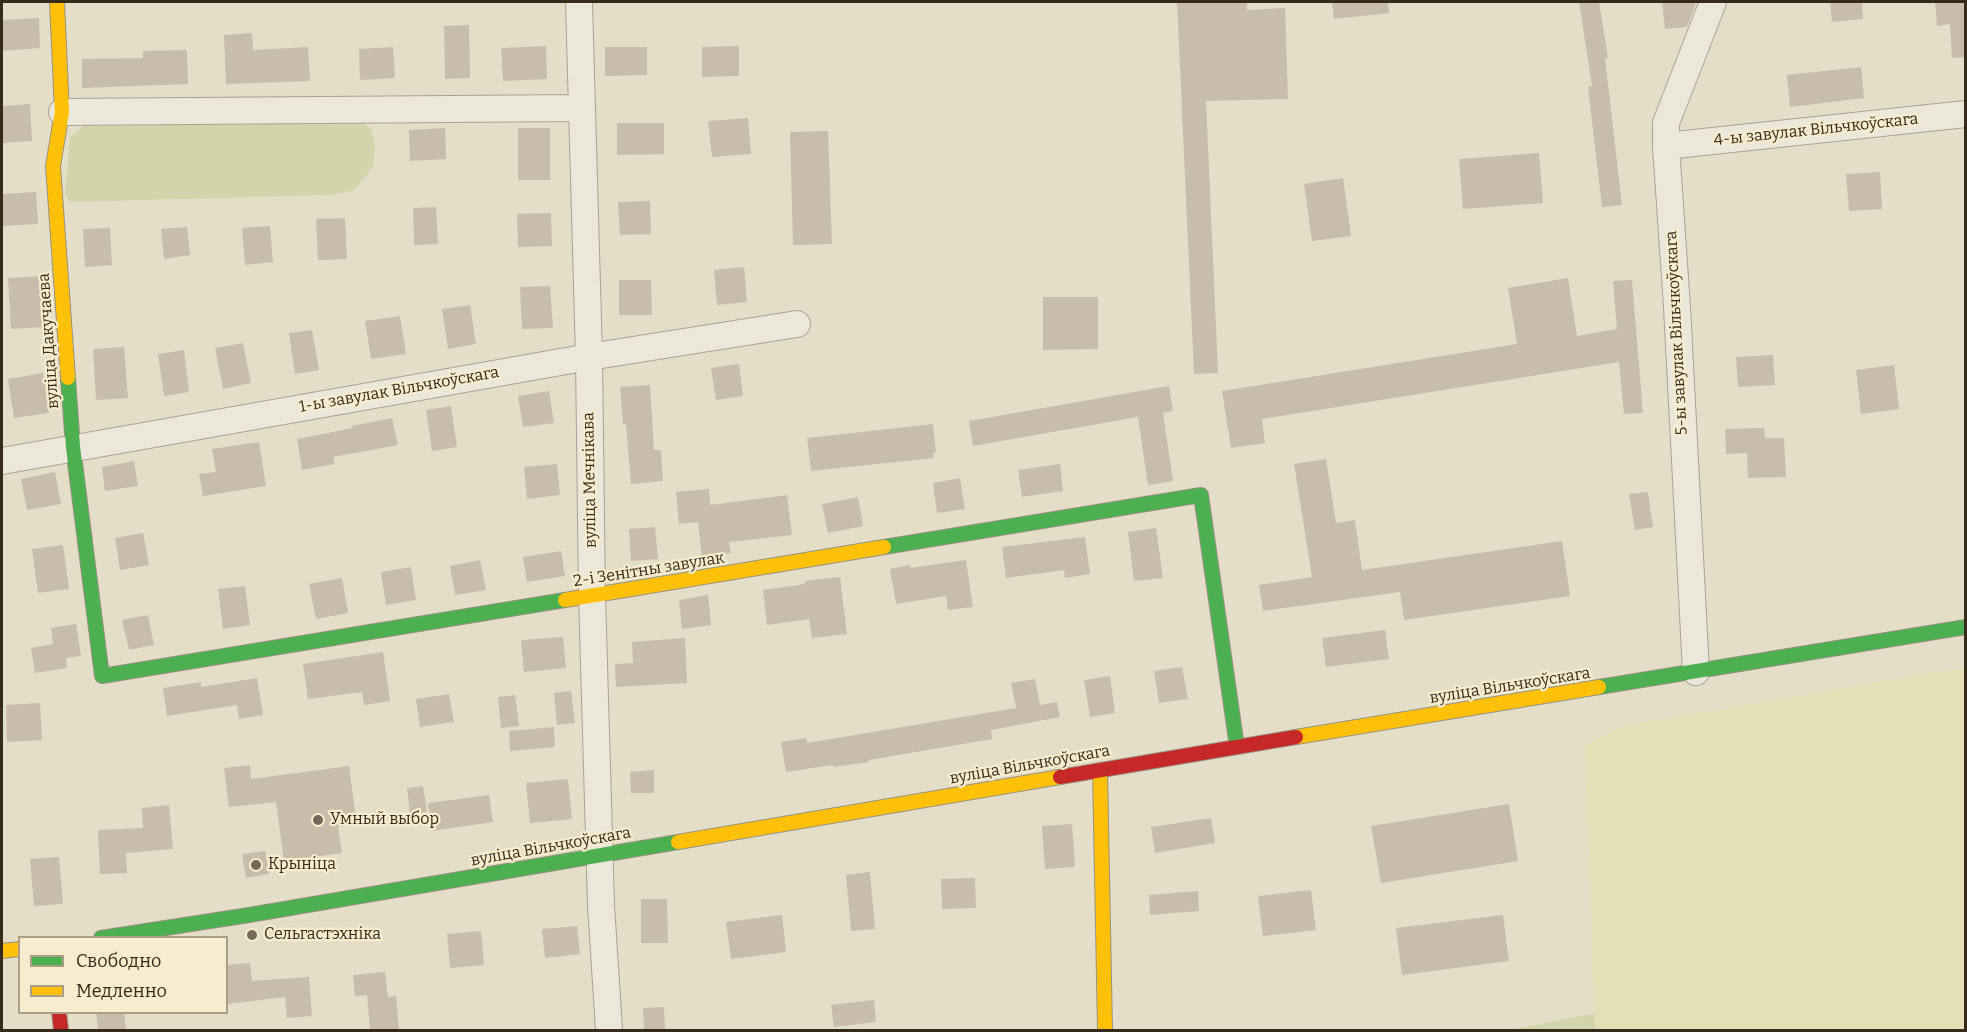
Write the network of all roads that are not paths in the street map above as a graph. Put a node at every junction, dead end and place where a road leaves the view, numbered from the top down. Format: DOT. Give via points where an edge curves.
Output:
graph roads {
  1 [pos="57,2"];
  2 [pos="579,2"];
  3 [pos="1713,2"];
  4 [pos="582,108"];
  5 [pos="62,112"];
  6 [pos="1965,114"];
  7 [pos="1666,146"];
  8 [pos="797,324"];
  9 [pos="589,357"];
  10 [pos="73,447"];
  11 [pos="2,461"];
  12 [pos="592,596"];
  13 [pos="1965,627"];
  14 [pos="1696,672"];
  15 [pos="102,676"];
  16 [pos="1237,747"];
  17 [pos="1100,770"];
  18 [pos="600,855"];
  19 [pos="114,936"];
  20 [pos="18,949"];
  21 [pos="2,951"];
  22 [pos="59,1014"];
  23 [pos="60,1030"];
  24 [pos="609,1030"];
  25 [pos="1105,1030"];
  1 -- 5 [label="street, вуліца Дакучаева"];
  2 -- 4 [label="street, вуліца Мечнікава"];
  3 -- 7 [label="street, 5-ы завулак Вільчкоўскага" via="1666,123"];
  4 -- 5 [label="street"];
  4 -- 9 [label="street, вуліца Мечнікава"];
  5 -- 10 [label="street, вуліца Дакучаева" via="53,166"];
  6 -- 7 [label="street, 4-ы завулак Вільчкоўскага"];
  7 -- 14 [label="street, 5-ы завулак Вільчкоўскага"];
  8 -- 9 [label="street, 1-ы завулак Вільчкоўскага"];
  9 -- 10 [label="street, 1-ы завулак Вільчкоўскага"];
  9 -- 12 [label="street, вуліца Мечнікава"];
  10 -- 11 [label="street, 1-ы завулак Вільчкоўскага"];
  10 -- 15 [label="street, вуліца Дакучаева"];
  12 -- 15 [label="street, 2-і Зенітны завулак"];
  12 -- 16 [label="street, 2-і Зенітны завулак" via="1201,495"];
  12 -- 18 [label="street, вуліца Мечнікава"];
  13 -- 14 [label="street, вуліца Вільчкоўскага"];
  14 -- 16 [label="street, вуліца Вільчкоўскага"];
  16 -- 17 [label="street, вуліца Вільчкоўскага"];
  17 -- 18 [label="street, вуліца Вільчкоўскага"];
  17 -- 25 [label="street"];
  18 -- 19 [label="street, вуліца Вільчкоўскага"];
  18 -- 24 [label="street, вуліца Мечнікава"];
  20 -- 21 [label="street"];
  22 -- 23 [label="street"];
}
